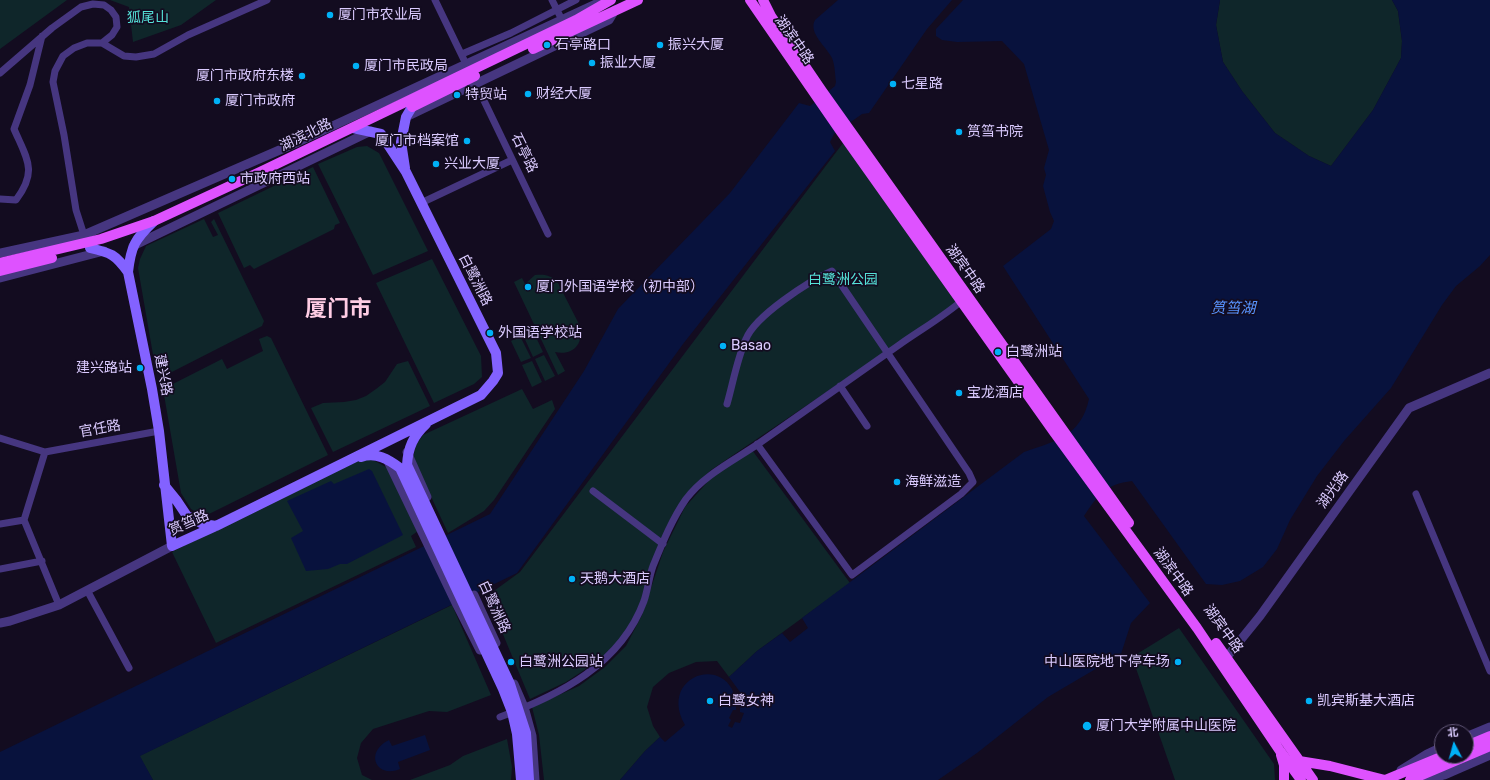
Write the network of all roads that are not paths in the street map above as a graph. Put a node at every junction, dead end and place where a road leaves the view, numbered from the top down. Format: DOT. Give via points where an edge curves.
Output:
graph roads {
  1 [pos="267,0"];
  2 [pos="435,0"];
  3 [pos="552,0"];
  4 [pos="576,0"];
  5 [pos="604,0"];
  6 [pos="611,0"];
  7 [pos="638,0"];
  8 [pos="750,0"];
  9 [pos="763,0"];
  10 [pos="557,10"];
  11 [pos="615,10"];
  12 [pos="562,20"];
  13 [pos="42,36"];
  14 [pos="102,44"];
  15 [pos="462,54"];
  16 [pos="466,64"];
  17 [pos="0,73"];
  18 [pos="476,84"];
  19 [pos="819,93"];
  20 [pos="406,118"];
  21 [pos="353,128"];
  22 [pos="371,131"];
  23 [pos="512,160"];
  24 [pos="406,172"];
  25 [pos="0,199"];
  26 [pos="421,203"];
  27 [pos="154,221"];
  28 [pos="548,234"];
  29 [pos="84,235"];
  30 [pos="133,246"];
  31 [pos="104,251"];
  32 [pos="0,253"];
  33 [pos="0,263"];
  34 [pos="0,271"];
  35 [pos="128,272"];
  36 [pos="0,278"];
  37 [pos="964,298"];
  38 [pos="887,354"];
  39 [pos="1490,373"];
  40 [pos="840,386"];
  41 [pos="727,404"];
  42 [pos="433,418"];
  43 [pos="867,426"];
  44 [pos="159,431"];
  45 [pos="0,438"];
  46 [pos="386,441"];
  47 [pos="757,444"];
  48 [pos="45,452"];
  49 [pos="346,461"];
  50 [pos="164,485"];
  51 [pos="592,491"];
  52 [pos="1416,494"];
  53 [pos="1106,498"];
  54 [pos="24,520"];
  55 [pos="0,524"];
  56 [pos="216,526"];
  57 [pos="436,538"];
  58 [pos="663,544"];
  59 [pos="172,546"];
  60 [pos="42,561"];
  61 [pos="0,569"];
  62 [pos="87,590"];
  63 [pos="466,600"];
  64 [pos="59,605"];
  65 [pos="0,623"];
  66 [pos="1226,658"];
  67 [pos="129,668"];
  68 [pos="1490,671"];
  69 [pos="516,711"];
  70 [pos="500,717"];
  71 [pos="1490,727"];
  72 [pos="1474,734"];
  73 [pos="1490,736"];
  74 [pos="1474,743"];
  75 [pos="1490,746"];
  76 [pos="1280,751"];
  77 [pos="1434,751"];
  78 [pos="1490,755"];
  79 [pos="1434,760"];
  80 [pos="1299,761"];
  81 [pos="520,780"];
  82 [pos="529,780"];
  83 [pos="535,780"];
  84 [pos="1284,780"];
  85 [pos="1301,780"];
  86 [pos="1314,780"];
  87 [pos="1385,780"];
  88 [pos="1410,780"];
  89 [pos="1424,780"];
  1 -- 14 [label="street" via="188,35 154,54 124,56"];
  2 -- 15 [label="street"];
  3 -- 10 [label="street"];
  4 -- 10 [label="street"];
  5 -- 12 [label="street"];
  6 -- 21 [label="main road, 湖滨北路" via="576,20"];
  7 -- 11 [label="main road"];
  8 -- 19 [label="main road, 湖滨中路"];
  9 -- 19 [label="main road"];
  10 -- 12 [label="street"];
  10 -- 15 [label="street"];
  11 -- 18 [label="street" via="609,20"];
  11 -- 20 [label="main road, 白鹭洲路" via="412,107"];
  12 -- 16 [label="street"];
  13 -- 14 [label="street" via="81,7 104,5 116,17 117,27"];
  13 -- 17 [label="street"];
  13 -- 25 [label="street" via="30,85 14,129 29,165 28,179 16,200"];
  14 -- 29 [label="street" via="87,42 63,56 53,82 76,210"];
  15 -- 16 [label="street"];
  16 -- 29 [label="street" via="298,142"];
  18 -- 20 [label="street"];
  18 -- 23 [label="street, 石亭路"];
  19 -- 37 [label="main road, 湖宾中路"];
  20 -- 24 [label="main road, 白鹭洲路" via="401,142"];
  21 -- 22 [label="main road, 白鹭洲路"];
  21 -- 27 [label="main road, 湖滨北路"];
  22 -- 24 [label="main road, 白鹭洲路" via="381,134"];
  22 -- 30 [label="street"];
  23 -- 26 [label="street"];
  23 -- 28 [label="street, 石亭路"];
  24 -- 26 [label="main road, 白鹭洲路"];
  26 -- 42 [label="main road, 白鹭洲路" via="496,353 498,373 480,395"];
  27 -- 30 [label="main road, 建兴路" via="141,233"];
  27 -- 33 [label="main road, 湖滨北路" via="101,239"];
  29 -- 32 [label="street"];
  30 -- 35 [label="main road, 建兴路"];
  31 -- 34 [label="main road, 建兴路" via="90,248"];
  31 -- 35 [label="main road, 建兴路" via="117,257"];
  31 -- 36 [label="street"];
  35 -- 44 [label="main road, 建兴路"];
  37 -- 38 [label="street"];
  37 -- 53 [label="main road, 湖宾中路"];
  38 -- 40 [label="street"];
  38 -- 41 [label="street" via="832,271 817,277 785,299 746,337"];
  38 -- 47 [label="street" via="973,482 961,494 852,575"];
  39 -- 66 [label="street, 湖光路" via="1409,408 1260,616"];
  40 -- 43 [label="street"];
  40 -- 47 [label="street"];
  42 -- 46 [label="main road, 白鹭洲路"];
  42 -- 57 [label="main road, 白鹭洲路" via="418,431 407,452 407,466"];
  44 -- 48 [label="street, 官任路"];
  44 -- 50 [label="main road, 建兴路"];
  45 -- 48 [label="street, 官任路"];
  46 -- 49 [label="main road, 筼筜路"];
  47 -- 58 [label="street" via="711,475 687,499"];
  48 -- 54 [label="street"];
  49 -- 56 [label="main road, 筼筜路"];
  49 -- 57 [label="main road, 白鹭洲路" via="370,454 387,459 400,468"];
  50 -- 56 [label="main road" via="187,516 203,524"];
  50 -- 59 [label="main road, 建兴路"];
  51 -- 58 [label="street"];
  52 -- 68 [label="street"];
  53 -- 66 [label="main road, 湖宾中路"];
  53 -- 76 [label="main road, 湖滨中路"];
  54 -- 55 [label="street"];
  54 -- 60 [label="street"];
  56 -- 59 [label="main road, 筼筜路"];
  57 -- 63 [label="main road, 白鹭洲路"];
  57 -- 63 [label="street, 白鹭洲路"];
  58 -- 69 [label="street" via="653,567 644,601 620,644 585,676"];
  59 -- 62 [label="street, 筼筜路"];
  60 -- 61 [label="street"];
  60 -- 64 [label="street"];
  62 -- 64 [label="street, 筼筜路"];
  62 -- 67 [label="street"];
  63 -- 69 [label="street, 白鹭洲路" via="498,684"];
  63 -- 69 [label="main road, 白鹭洲路" via="510,684"];
  64 -- 65 [label="street, 筼筜路"];
  66 -- 80 [label="main road, 湖宾中路"];
  69 -- 70 [label="street"];
  69 -- 81 [label="main road, 白鹭洲路"];
  69 -- 82 [label="main road, 白鹭洲路" via="526,733"];
  69 -- 83 [label="street, 白鹭洲路" via="532,736"];
  71 -- 72 [label="street"];
  73 -- 74 [label="main road"];
  75 -- 88 [label="main road"];
  76 -- 84 [label="main road" via="1284,765"];
  76 -- 85 [label="main road, 湖滨中路"];
  77 -- 87 [label="street"];
  78 -- 89 [label="street"];
  79 -- 87 [label="main road"];
  80 -- 86 [label="main road, 湖宾中路"];
  80 -- 87 [label="main road"];
}
